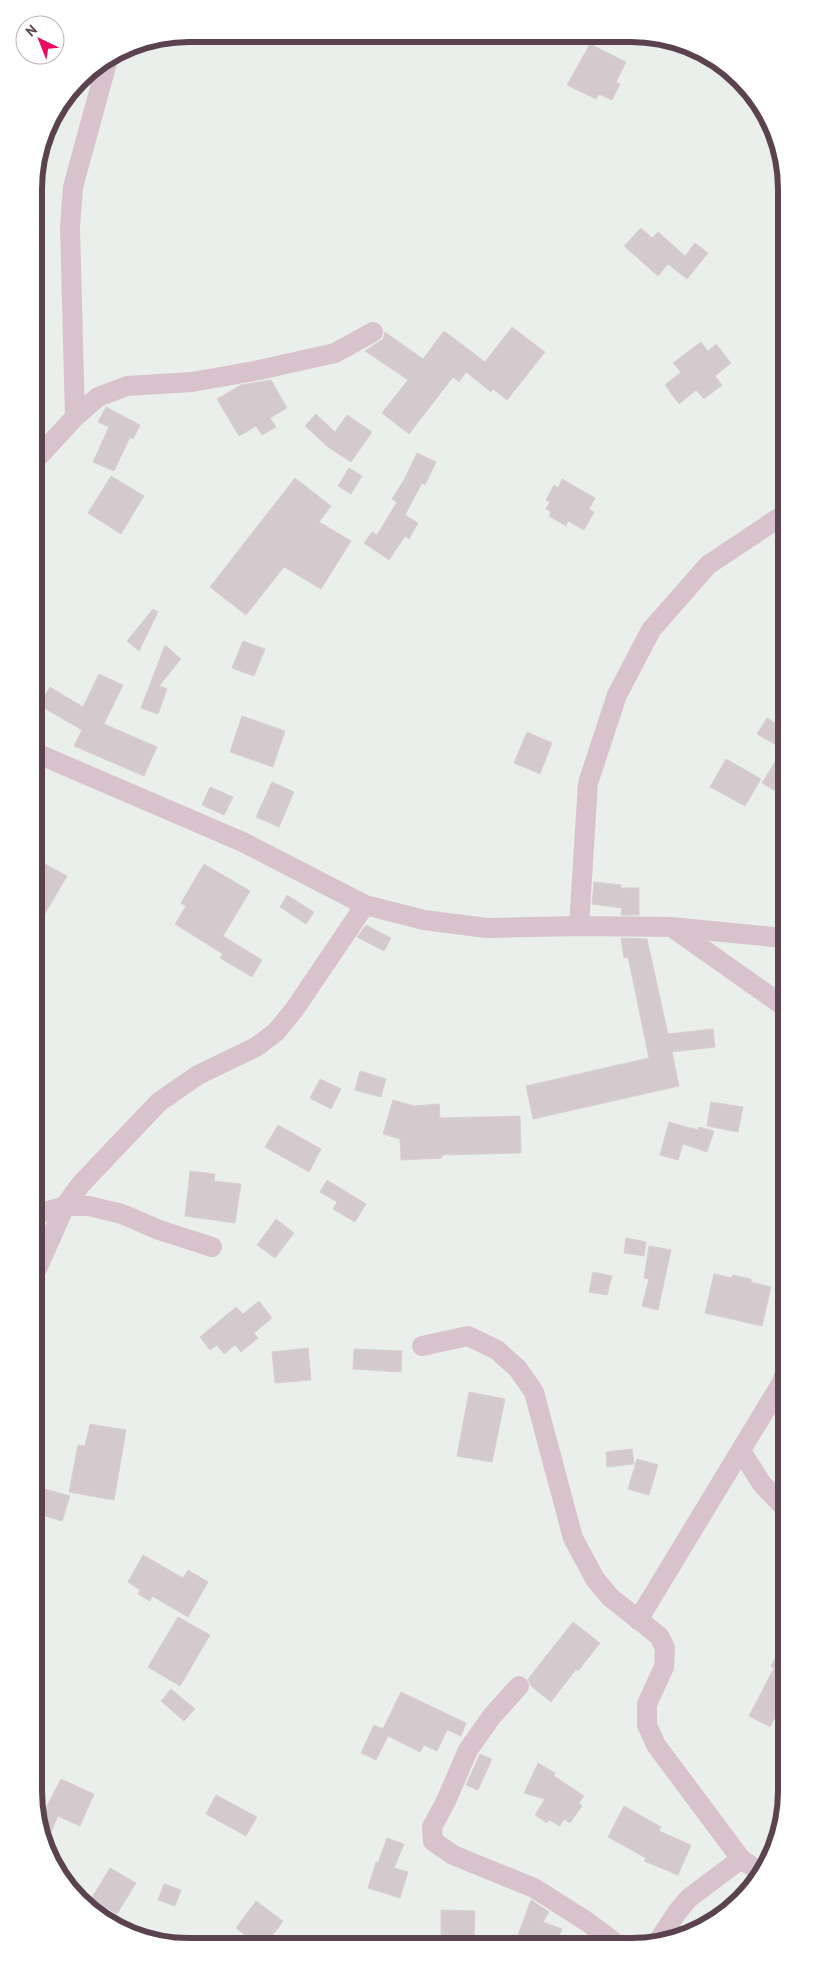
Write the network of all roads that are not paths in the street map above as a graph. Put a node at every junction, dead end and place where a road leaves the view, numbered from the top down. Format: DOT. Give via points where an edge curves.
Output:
graph roads {
  1 [pos="106,69"];
  2 [pos="373,332"];
  3 [pos="75,416"];
  4 [pos="43,452"];
  5 [pos="778,518"];
  6 [pos="43,755"];
  7 [pos="365,905"];
  8 [pos="579,926"];
  9 [pos="671,927"];
  10 [pos="778,937"];
  11 [pos="778,1002"];
  12 [pos="65,1206"];
  13 [pos="42,1212"];
  14 [pos="212,1247"];
  15 [pos="42,1257"];
  16 [pos="422,1346"];
  17 [pos="778,1389"];
  18 [pos="740,1451"];
  19 [pos="778,1501"];
  20 [pos="638,1620"];
  21 [pos="519,1686"];
  22 [pos="741,1859"];
  23 [pos="756,1868"];
  24 [pos="663,1933"];
  25 [pos="609,1938"];
  1 -- 3 [label="street" via="72,195 70,288"];
  2 -- 3 [label="street" via="334,353 259,370 192,382 127,386 98,397"];
  3 -- 4 [label="street"];
  5 -- 8 [label="street" via="708,565 651,630 617,695 588,784"];
  6 -- 7 [label="street" via="245,843"];
  7 -- 8 [label="street" via="424,920 487,928"];
  7 -- 12 [label="street" via="276,1032 256,1047 198,1075 159,1102 81,1184"];
  8 -- 9 [label="street"];
  9 -- 10 [label="street"];
  9 -- 11 [label="street"];
  12 -- 13 [label="street"];
  12 -- 14 [label="street" via="89,1206 122,1214"];
  12 -- 15 [label="street"];
  16 -- 20 [label="street" via="468,1336 497,1350 518,1369 534,1392 573,1538 595,1579 610,1597"];
  17 -- 18 [label="street"];
  18 -- 19 [label="street"];
  18 -- 20 [label="street"];
  20 -- 22 [label="street" via="659,1636 665,1648 664,1667 647,1704 647,1725 656,1745"];
  21 -- 25 [label="street" via="468,1750 432,1827 433,1841 453,1855 534,1888"];
  22 -- 23 [label="street"];
  22 -- 24 [label="street" via="690,1898"];
}
